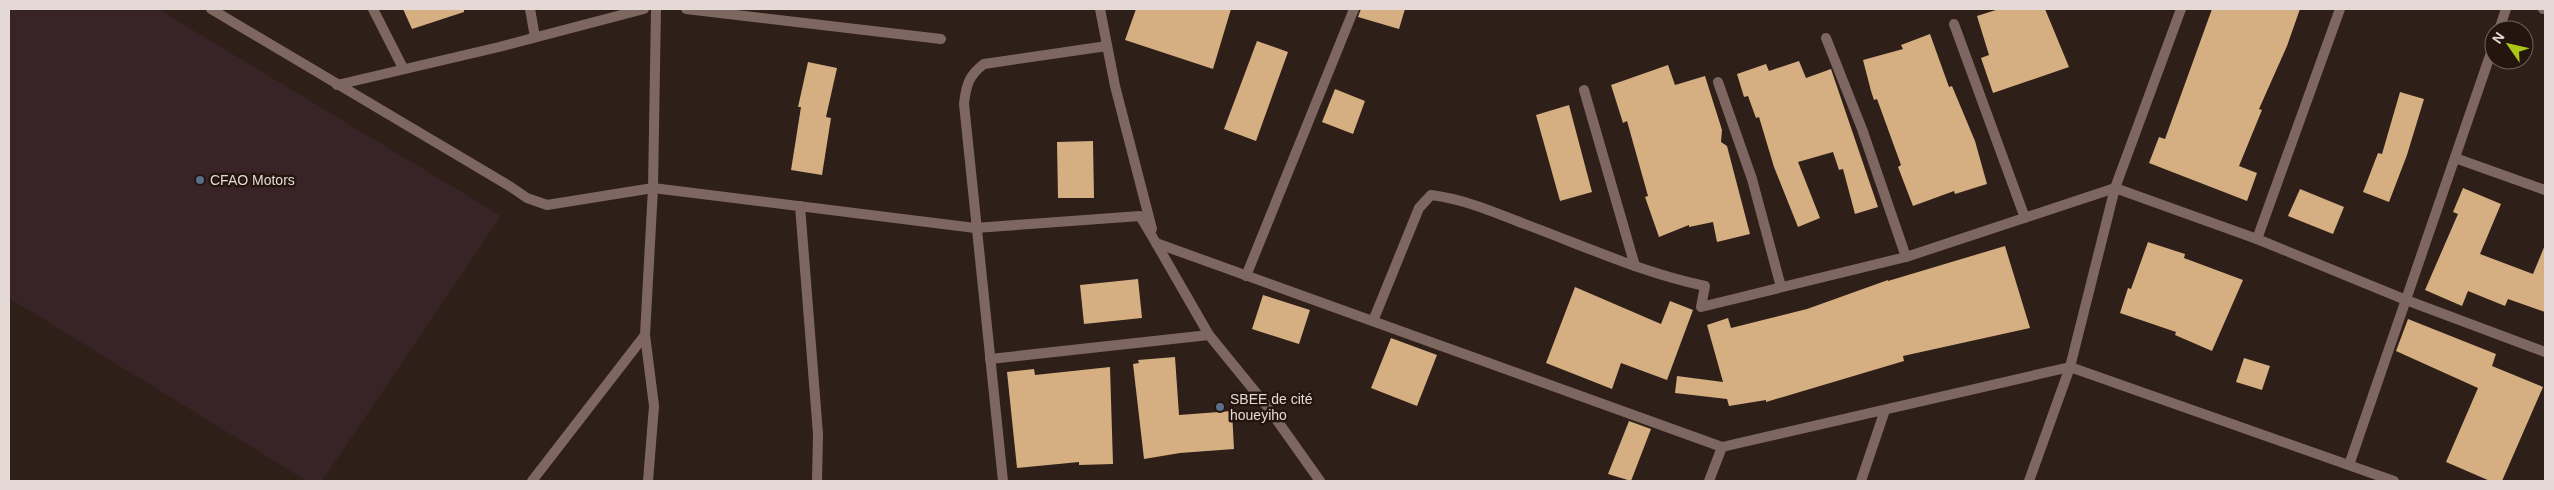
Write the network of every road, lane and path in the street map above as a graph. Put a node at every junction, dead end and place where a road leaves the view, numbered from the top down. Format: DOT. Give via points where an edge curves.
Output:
graph roads {
  1 [pos="211,9"];
  2 [pos="373,9"];
  3 [pos="530,9"];
  4 [pos="644,9"];
  5 [pos="656,9"];
  6 [pos="686,9"];
  7 [pos="1100,9"];
  8 [pos="1354,9"];
  9 [pos="2181,9"];
  10 [pos="2340,9"];
  11 [pos="1954,24"];
  12 [pos="535,37"];
  13 [pos="1826,38"];
  14 [pos="941,39"];
  15 [pos="1107,46"];
  16 [pos="403,68"];
  17 [pos="2485,70"];
  18 [pos="1718,82"];
  19 [pos="337,84"];
  20 [pos="1584,90"];
  21 [pos="2455,158"];
  22 [pos="654,188"];
  23 [pos="2114,188"];
  24 [pos="2545,190"];
  25 [pos="800,206"];
  26 [pos="2025,218"];
  27 [pos="975,228"];
  28 [pos="2256,239"];
  29 [pos="1156,244"];
  30 [pos="1906,257"];
  31 [pos="1635,266"];
  32 [pos="1246,276"];
  33 [pos="1781,287"];
  34 [pos="2406,300"];
  35 [pos="1373,321"];
  36 [pos="645,335"];
  37 [pos="1209,335"];
  38 [pos="2545,352"];
  39 [pos="990,359"];
  40 [pos="2070,368"];
  41 [pos="1885,410"];
  42 [pos="1722,447"];
  43 [pos="2349,466"];
  44 [pos="532,481"];
  45 [pos="648,481"];
  46 [pos="817,481"];
  47 [pos="1003,481"];
  48 [pos="1320,481"];
  49 [pos="1709,481"];
  50 [pos="1861,481"];
  51 [pos="2029,481"];
  52 [pos="2394,481"];
  1 -- 19 [label="street"];
  2 -- 16 [label="street"];
  3 -- 12 [label="street"];
  4 -- 12 [label="street"];
  5 -- 22 [label="street"];
  6 -- 14 [label="street"];
  7 -- 15 [label="street"];
  8 -- 32 [label="street"];
  9 -- 23 [label="street"];
  10 -- 28 [label="street"];
  11 -- 26 [label="street"];
  12 -- 16 [label="street"];
  13 -- 30 [label="street"];
  15 -- 27 [label="street" via="984,64 972,73 966,85 964,104"];
  15 -- 29 [label="street"];
  16 -- 19 [label="street"];
  17 -- 21 [label="street"];
  18 -- 33 [label="street" via="1752,179"];
  19 -- 22 [label="street" via="526,198 547,204"];
  20 -- 31 [label="street"];
  21 -- 24 [label="street"];
  21 -- 34 [label="street"];
  22 -- 25 [label="street"];
  22 -- 36 [label="street"];
  23 -- 26 [label="street"];
  23 -- 28 [label="street"];
  23 -- 40 [label="street"];
  25 -- 27 [label="street"];
  25 -- 46 [label="street" via="818,434"];
  26 -- 30 [label="street"];
  27 -- 29 [label="street" via="1140,216"];
  27 -- 39 [label="street"];
  28 -- 34 [label="street"];
  29 -- 32 [label="street"];
  29 -- 37 [label="street"];
  30 -- 33 [label="street"];
  31 -- 33 [label="street" via="1705,286 1701,307"];
  31 -- 35 [label="street" via="1484,208 1450,197 1431,195 1419,208"];
  32 -- 35 [label="street"];
  34 -- 38 [label="street"];
  34 -- 43 [label="street"];
  35 -- 42 [label="street"];
  36 -- 44 [label="street"];
  36 -- 45 [label="street" via="654,406"];
  37 -- 39 [label="street"];
  37 -- 48 [label="street" via="1266,405"];
  39 -- 47 [label="street"];
  40 -- 41 [label="street"];
  40 -- 43 [label="street"];
  40 -- 51 [label="street"];
  41 -- 42 [label="street"];
  41 -- 50 [label="street"];
  42 -- 49 [label="street"];
  43 -- 52 [label="street"];
}
